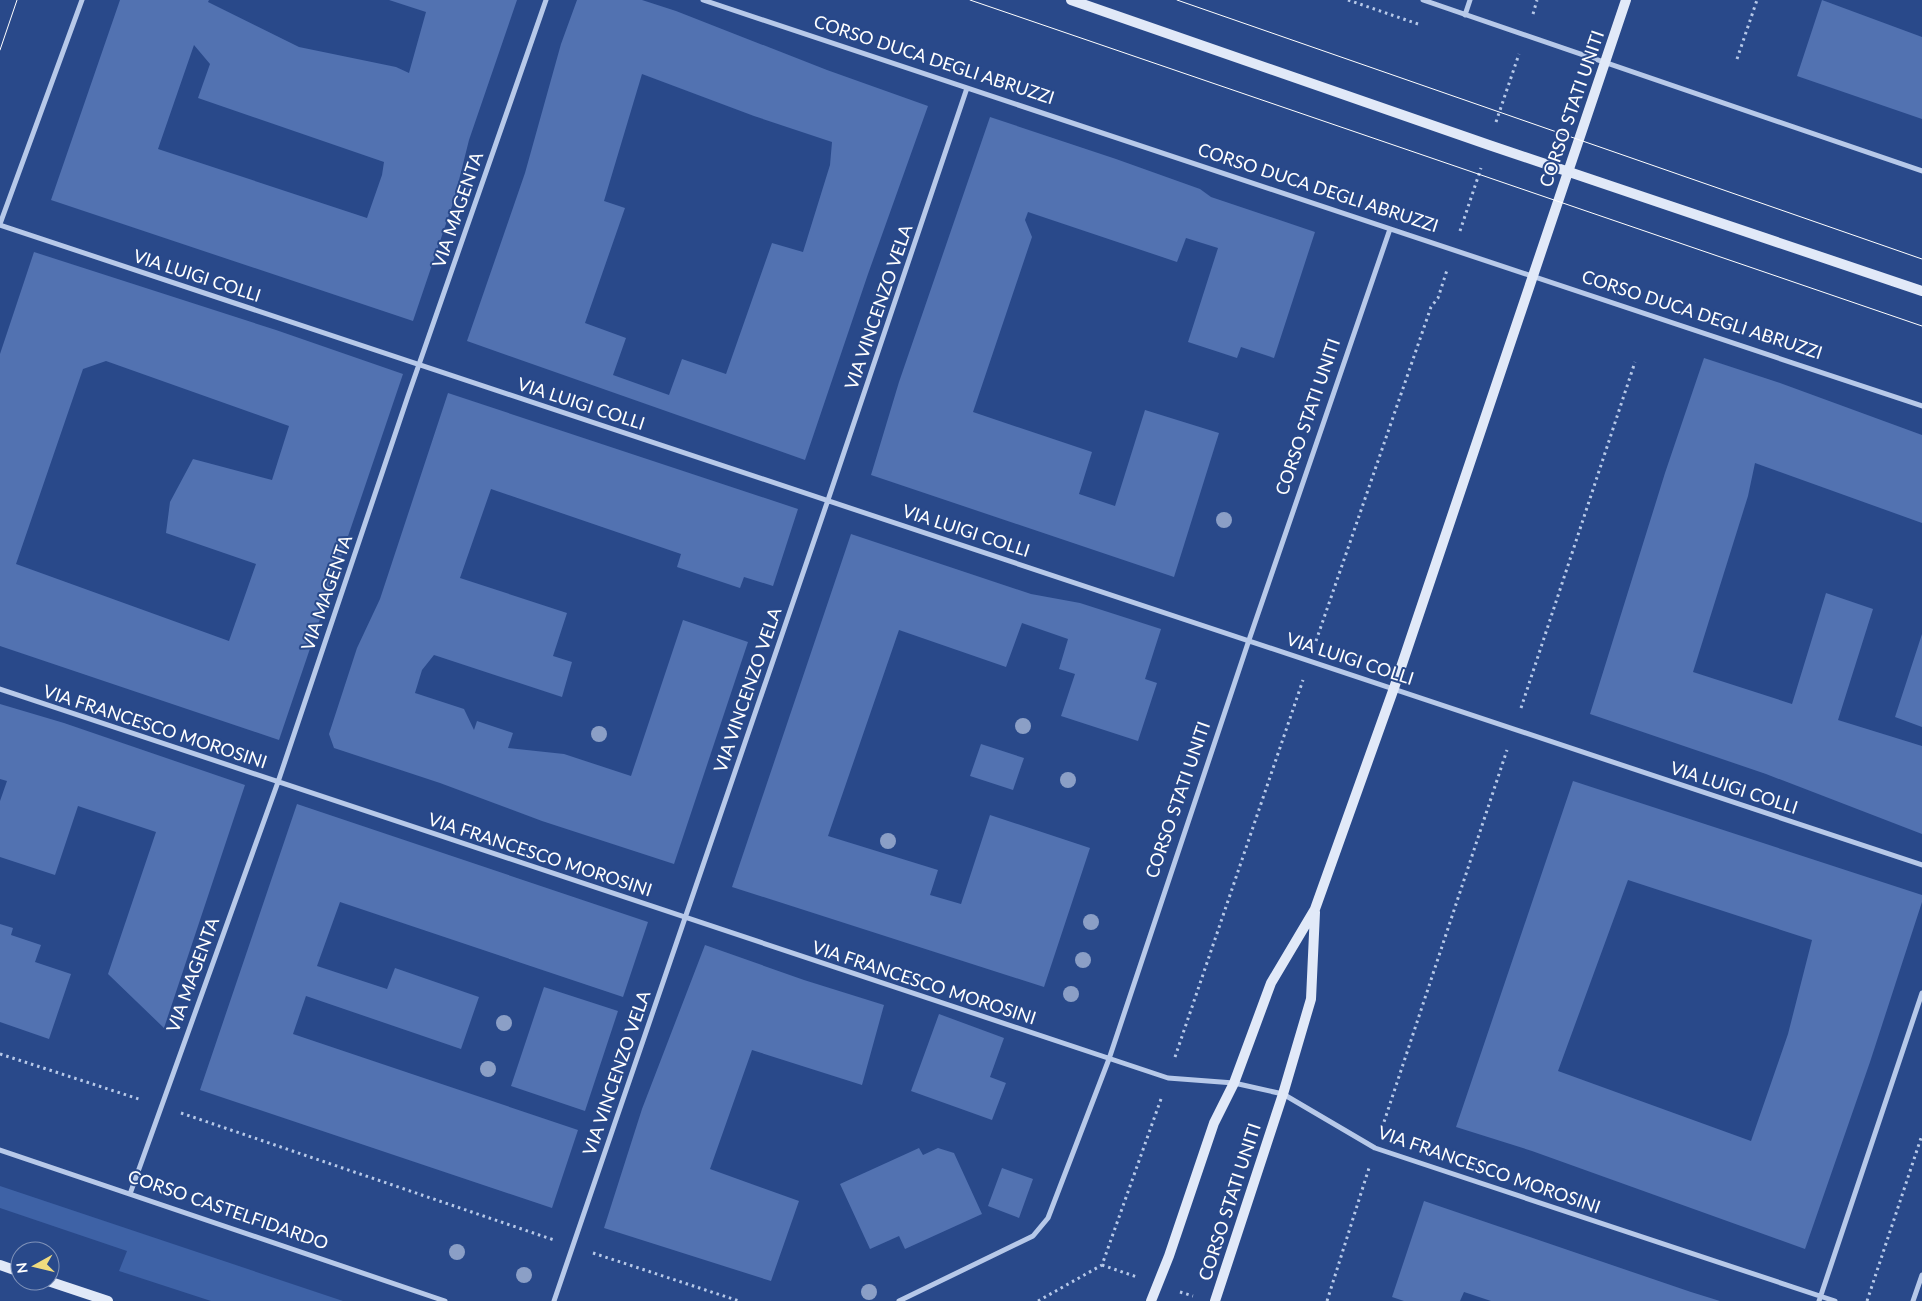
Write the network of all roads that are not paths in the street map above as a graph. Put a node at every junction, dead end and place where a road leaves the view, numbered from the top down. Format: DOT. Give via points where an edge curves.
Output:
graph roads {
  1 [pos="82,0"];
  2 [pos="546,0"];
  3 [pos="703,0"];
  4 [pos="1071,0"];
  5 [pos="1423,0"];
  6 [pos="1470,0"];
  7 [pos="1626,0"];
  8 [pos="1465,15"];
  9 [pos="1605,63"];
  10 [pos="967,88"];
  11 [pos="1568,171"];
  12 [pos="1922,171"];
  13 [pos="0,225"];
  14 [pos="1390,229"];
  15 [pos="1533,276"];
  16 [pos="1922,291"];
  17 [pos="419,364"];
  18 [pos="1922,406"];
  19 [pos="828,500"];
  20 [pos="1249,640"];
  21 [pos="1394,688"];
  22 [pos="0,689"];
  23 [pos="278,782"];
  24 [pos="1922,865"];
  25 [pos="1315,909"];
  26 [pos="684,918"];
  27 [pos="1922,993"];
  28 [pos="1109,1059"];
  29 [pos="1234,1083"];
  30 [pos="1283,1094"];
  31 [pos="0,1150"];
  32 [pos="130,1194"];
  33 [pos="1922,1275"];
  34 [pos="60,1285"];
  35 [pos="1819,1298"];
  36 [pos="108,1301"];
  37 [pos="446,1301"];
  38 [pos="554,1301"];
  39 [pos="899,1301"];
  40 [pos="1151,1301"];
  41 [pos="1215,1301"];
  42 [pos="1835,1301"];
  43 [pos="1913,1301"];
  1 -- 13 [label="street"];
  2 -- 17 [label="street, VIA MAGENTA"];
  3 -- 10 [label="street, CORSO DUCA DEGLI ABRUZZI"];
  4 -- 11 [label="main road"];
  5 -- 8 [label="street"];
  6 -- 8 [label="street"];
  7 -- 9 [label="main road, CORSO STATI UNITI"];
  8 -- 9 [label="street"];
  9 -- 11 [label="main road, CORSO STATI UNITI"];
  9 -- 12 [label="street"];
  10 -- 14 [label="street, CORSO DUCA DEGLI ABRUZZI"];
  10 -- 19 [label="street, VIA VINCENZO VELA"];
  11 -- 15 [label="main road, CORSO STATI UNITI"];
  11 -- 16 [label="main road"];
  13 -- 17 [label="street, VIA LUIGI COLLI"];
  14 -- 15 [label="street, CORSO DUCA DEGLI ABRUZZI"];
  14 -- 20 [label="street, CORSO STATI UNITI"];
  15 -- 18 [label="street, CORSO DUCA DEGLI ABRUZZI"];
  15 -- 21 [label="main road, CORSO STATI UNITI"];
  17 -- 19 [label="street, VIA LUIGI COLLI"];
  17 -- 23 [label="street, VIA MAGENTA"];
  19 -- 20 [label="street, VIA LUIGI COLLI"];
  19 -- 26 [label="street, VIA VINCENZO VELA"];
  20 -- 21 [label="street, VIA LUIGI COLLI"];
  20 -- 28 [label="street, CORSO STATI UNITI"];
  21 -- 24 [label="street, VIA LUIGI COLLI"];
  21 -- 25 [label="main road, CORSO STATI UNITI"];
  22 -- 23 [label="street, VIA FRANCESCO MOROSINI"];
  23 -- 26 [label="street, VIA FRANCESCO MOROSINI"];
  23 -- 32 [label="street, VIA MAGENTA"];
  25 -- 29 [label="main road, CORSO STATI UNITI" via="1272,983"];
  25 -- 30 [label="main road, CORSO STATI UNITI" via="1311,999"];
  26 -- 28 [label="street, VIA FRANCESCO MOROSINI"];
  26 -- 38 [label="street, VIA VINCENZO VELA"];
  27 -- 35 [label="street"];
  28 -- 29 [label="street, VIA FRANCESCO MOROSINI" via="1168,1078"];
  28 -- 39 [label="street, CORSO STATI UNITI" via="1048,1218 1033,1236"];
  29 -- 30 [label="street, VIA FRANCESCO MOROSINI"];
  29 -- 40 [label="main road, CORSO STATI UNITI" via="1214,1123"];
  30 -- 35 [label="street, VIA FRANCESCO MOROSINI" via="1375,1148"];
  30 -- 41 [label="main road, CORSO STATI UNITI"];
  31 -- 32 [label="street, CORSO CASTELFIDARDO"];
  32 -- 37 [label="street, CORSO CASTELFIDARDO"];
  33 -- 43 [label="street"];
  34 -- 36 [label="main road"];
  35 -- 42 [label="street, VIA FRANCESCO MOROSINI"];
}
